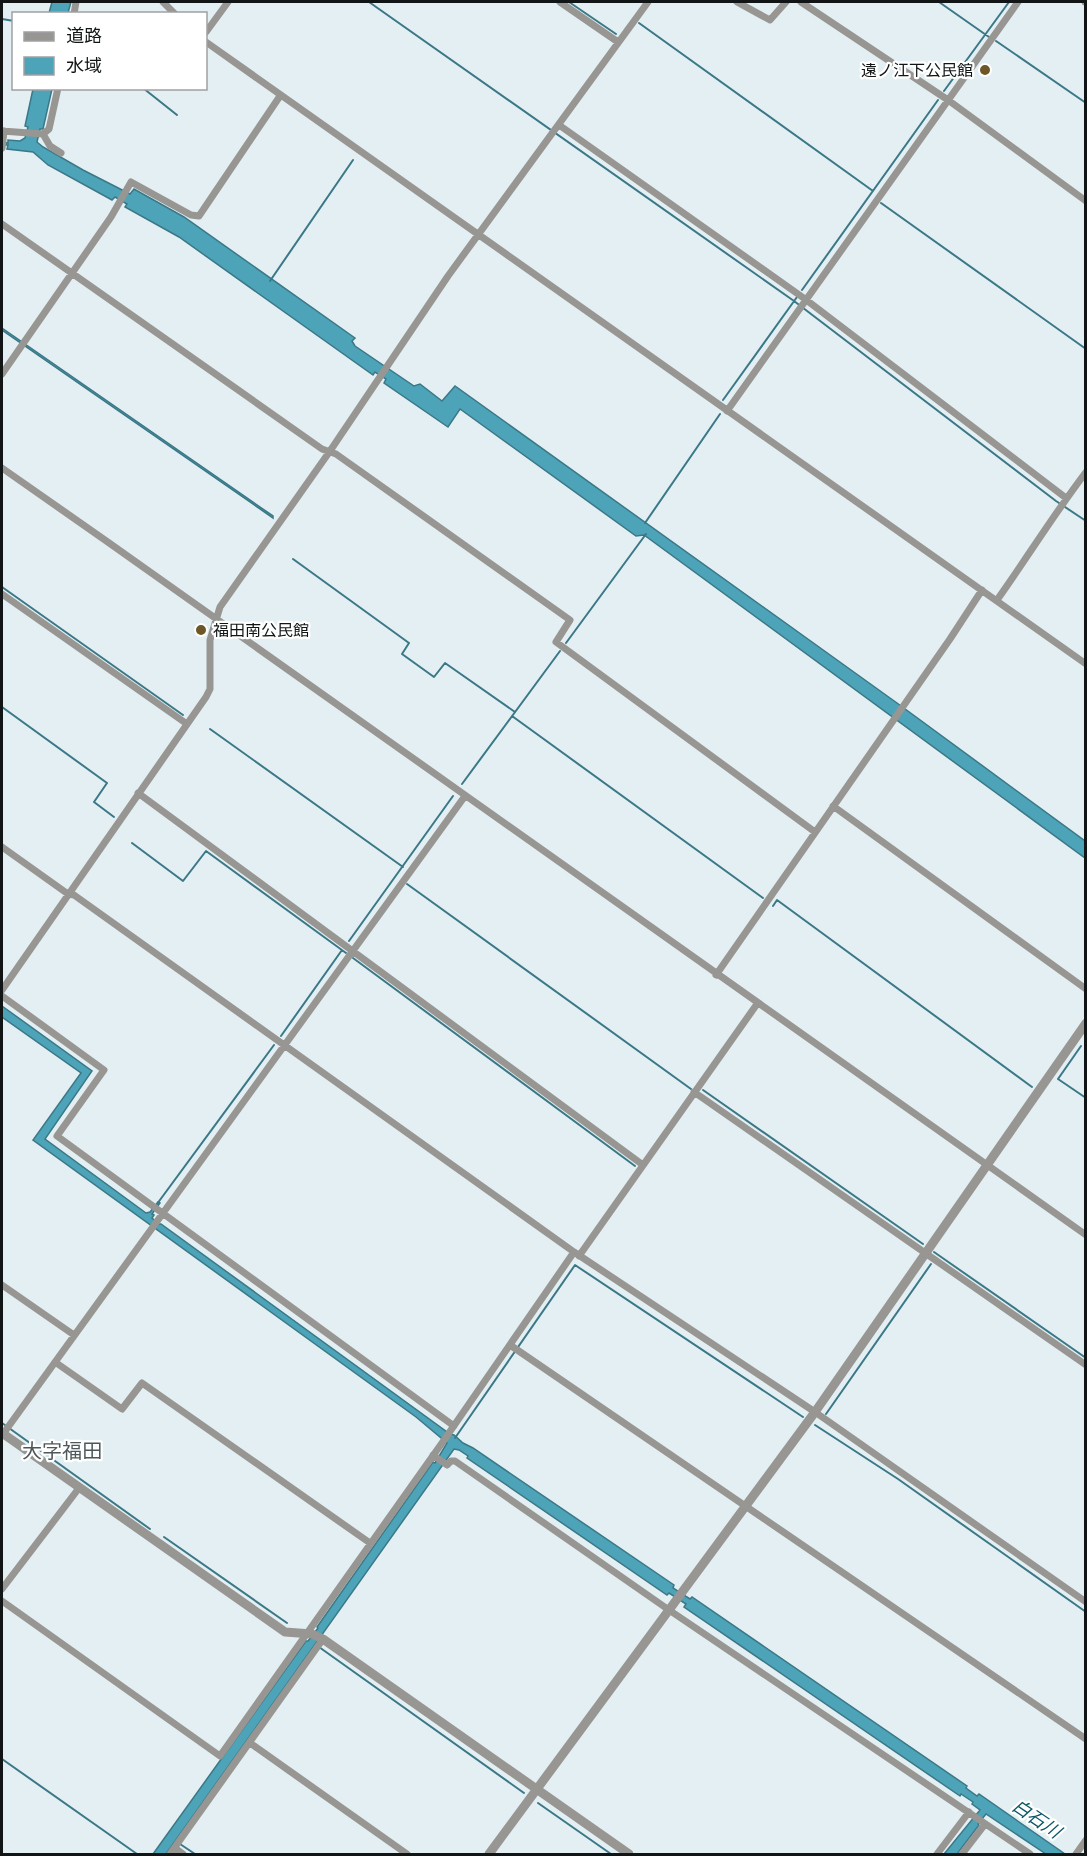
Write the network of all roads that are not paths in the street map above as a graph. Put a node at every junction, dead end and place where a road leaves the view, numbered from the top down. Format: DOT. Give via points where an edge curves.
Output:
graph roads {
  1 [pos="228,2"];
  2 [pos="560,2"];
  3 [pos="648,2"];
  4 [pos="737,2"];
  5 [pos="786,2"];
  6 [pos="801,2"];
  7 [pos="1018,2"];
  8 [pos="207,31"];
  9 [pos="618,42"];
  10 [pos="207,43"];
  11 [pos="58,90"];
  12 [pos="280,96"];
  13 [pos="948,100"];
  14 [pos="555,130"];
  15 [pos="2,134"];
  16 [pos="42,134"];
  17 [pos="2,147"];
  18 [pos="61,153"];
  19 [pos="1086,201"];
  20 [pos="2,224"];
  21 [pos="477,235"];
  22 [pos="72,273"];
  23 [pos="802,304"];
  24 [pos="2,374"];
  25 [pos="727,411"];
  26 [pos="330,451"];
  27 [pos="2,468"];
  28 [pos="1086,472"];
  29 [pos="1063,503"];
  30 [pos="982,590"];
  31 [pos="2,594"];
  32 [pos="997,600"];
  33 [pos="215,617"];
  34 [pos="1086,664"];
  35 [pos="187,724"];
  36 [pos="138,793"];
  37 [pos="465,796"];
  38 [pos="833,806"];
  39 [pos="815,832"];
  40 [pos="2,847"];
  41 [pos="68,894"];
  42 [pos="352,951"];
  43 [pos="716,975"];
  44 [pos="1086,989"];
  45 [pos="2,990"];
  46 [pos="2,996"];
  47 [pos="757,1004"];
  48 [pos="1086,1023"];
  49 [pos="284,1045"];
  50 [pos="694,1092"];
  51 [pos="643,1165"];
  52 [pos="986,1166"];
  53 [pos="158,1212"];
  54 [pos="1086,1235"];
  55 [pos="926,1253"];
  56 [pos="577,1254"];
  57 [pos="2,1285"];
  58 [pos="74,1335"];
  59 [pos="514,1348"];
  60 [pos="55,1362"];
  61 [pos="1086,1365"];
  62 [pos="815,1412"];
  63 [pos="452,1428"];
  64 [pos="5,1430"];
  65 [pos="433,1455"];
  66 [pos="79,1488"];
  67 [pos="746,1506"];
  68 [pos="370,1543"];
  69 [pos="2,1589"];
  70 [pos="2,1601"];
  71 [pos="1086,1602"];
  72 [pos="672,1606"];
  73 [pos="316,1640"];
  74 [pos="1086,1739"];
  75 [pos="250,1743"];
  76 [pos="537,1790"];
  77 [pos="971,1814"];
  78 [pos="984,1823"];
  79 [pos="1086,1840"];
  80 [pos="175,1847"];
  81 [pos="183,1854"];
  82 [pos="407,1854"];
  83 [pos="489,1854"];
  84 [pos="629,1854"];
  85 [pos="937,1854"];
  86 [pos="962,1854"];
  87 [pos="1030,1854"];
  88 [pos="1076,1854"];
  1 -- 8 [label="street"];
  2 -- 9 [label="street"];
  3 -- 9 [label="street"];
  4 -- 5 [label="street" via="770,20"];
  6 -- 13 [label="street"];
  7 -- 13 [label="street"];
  9 -- 14 [label="street"];
  10 -- 12 [label="street"];
  11 -- 16 [label="street" via="49,129"];
  12 -- 21 [label="street"];
  12 -- 22 [label="street" via="199,216 131,182"];
  13 -- 19 [label="street"];
  13 -- 23 [label="street"];
  14 -- 21 [label="street"];
  14 -- 23 [label="street"];
  15 -- 16 [label="street"];
  15 -- 17 [label="street"];
  16 -- 18 [label="street"];
  20 -- 22 [label="street"];
  21 -- 25 [label="street"];
  21 -- 26 [label="street"];
  22 -- 24 [label="street"];
  22 -- 26 [label="street"];
  23 -- 25 [label="street"];
  23 -- 29 [label="street"];
  25 -- 30 [label="street"];
  26 -- 33 [label="street"];
  26 -- 39 [label="street" via="570,620 556,642"];
  27 -- 33 [label="street"];
  28 -- 29 [label="street"];
  29 -- 32 [label="street"];
  30 -- 32 [label="street"];
  30 -- 38 [label="street"];
  31 -- 35 [label="street"];
  32 -- 34 [label="street"];
  33 -- 35 [label="street" via="210,640 210,689"];
  33 -- 37 [label="street"];
  35 -- 36 [label="street"];
  36 -- 41 [label="street"];
  36 -- 42 [label="street"];
  37 -- 42 [label="street"];
  37 -- 43 [label="street"];
  38 -- 39 [label="street"];
  38 -- 44 [label="street"];
  39 -- 43 [label="street"];
  40 -- 41 [label="street"];
  41 -- 45 [label="street"];
  41 -- 49 [label="street"];
  42 -- 49 [label="street"];
  42 -- 51 [label="street"];
  43 -- 47 [label="street"];
  46 -- 53 [label="street" via="104,1070 57,1136"];
  47 -- 50 [label="street"];
  47 -- 52 [label="street"];
  48 -- 52 [label="street"];
  49 -- 53 [label="street"];
  49 -- 56 [label="street"];
  50 -- 51 [label="street"];
  50 -- 55 [label="street"];
  51 -- 56 [label="street"];
  52 -- 54 [label="street"];
  52 -- 55 [label="street"];
  53 -- 58 [label="street" via="151,1230"];
  53 -- 63 [label="street"];
  55 -- 61 [label="street"];
  55 -- 62 [label="street"];
  56 -- 59 [label="street"];
  56 -- 62 [label="street"];
  57 -- 58 [label="street"];
  58 -- 60 [label="street"];
  59 -- 63 [label="street"];
  59 -- 67 [label="street"];
  60 -- 64 [label="street"];
  60 -- 68 [label="street" via="122,1409 142,1383"];
  62 -- 67 [label="street"];
  62 -- 71 [label="street"];
  63 -- 65 [label="street"];
  64 -- 66 [label="street"];
  65 -- 68 [label="street"];
  65 -- 72 [label="street" via="447,1465 455,1461"];
  66 -- 69 [label="street"];
  66 -- 73 [label="street" via="285,1632"];
  67 -- 72 [label="street"];
  67 -- 74 [label="street"];
  68 -- 73 [label="street"];
  70 -- 73 [label="street" via="220,1756"];
  72 -- 76 [label="street"];
  72 -- 77 [label="street"];
  73 -- 75 [label="street"];
  73 -- 76 [label="street"];
  75 -- 80 [label="street"];
  75 -- 82 [label="street"];
  76 -- 83 [label="street"];
  76 -- 84 [label="street"];
  77 -- 78 [label="street"];
  77 -- 85 [label="street"];
  78 -- 86 [label="street"];
  78 -- 87 [label="street"];
  79 -- 88 [label="street"];
  80 -- 81 [label="street"];
}
